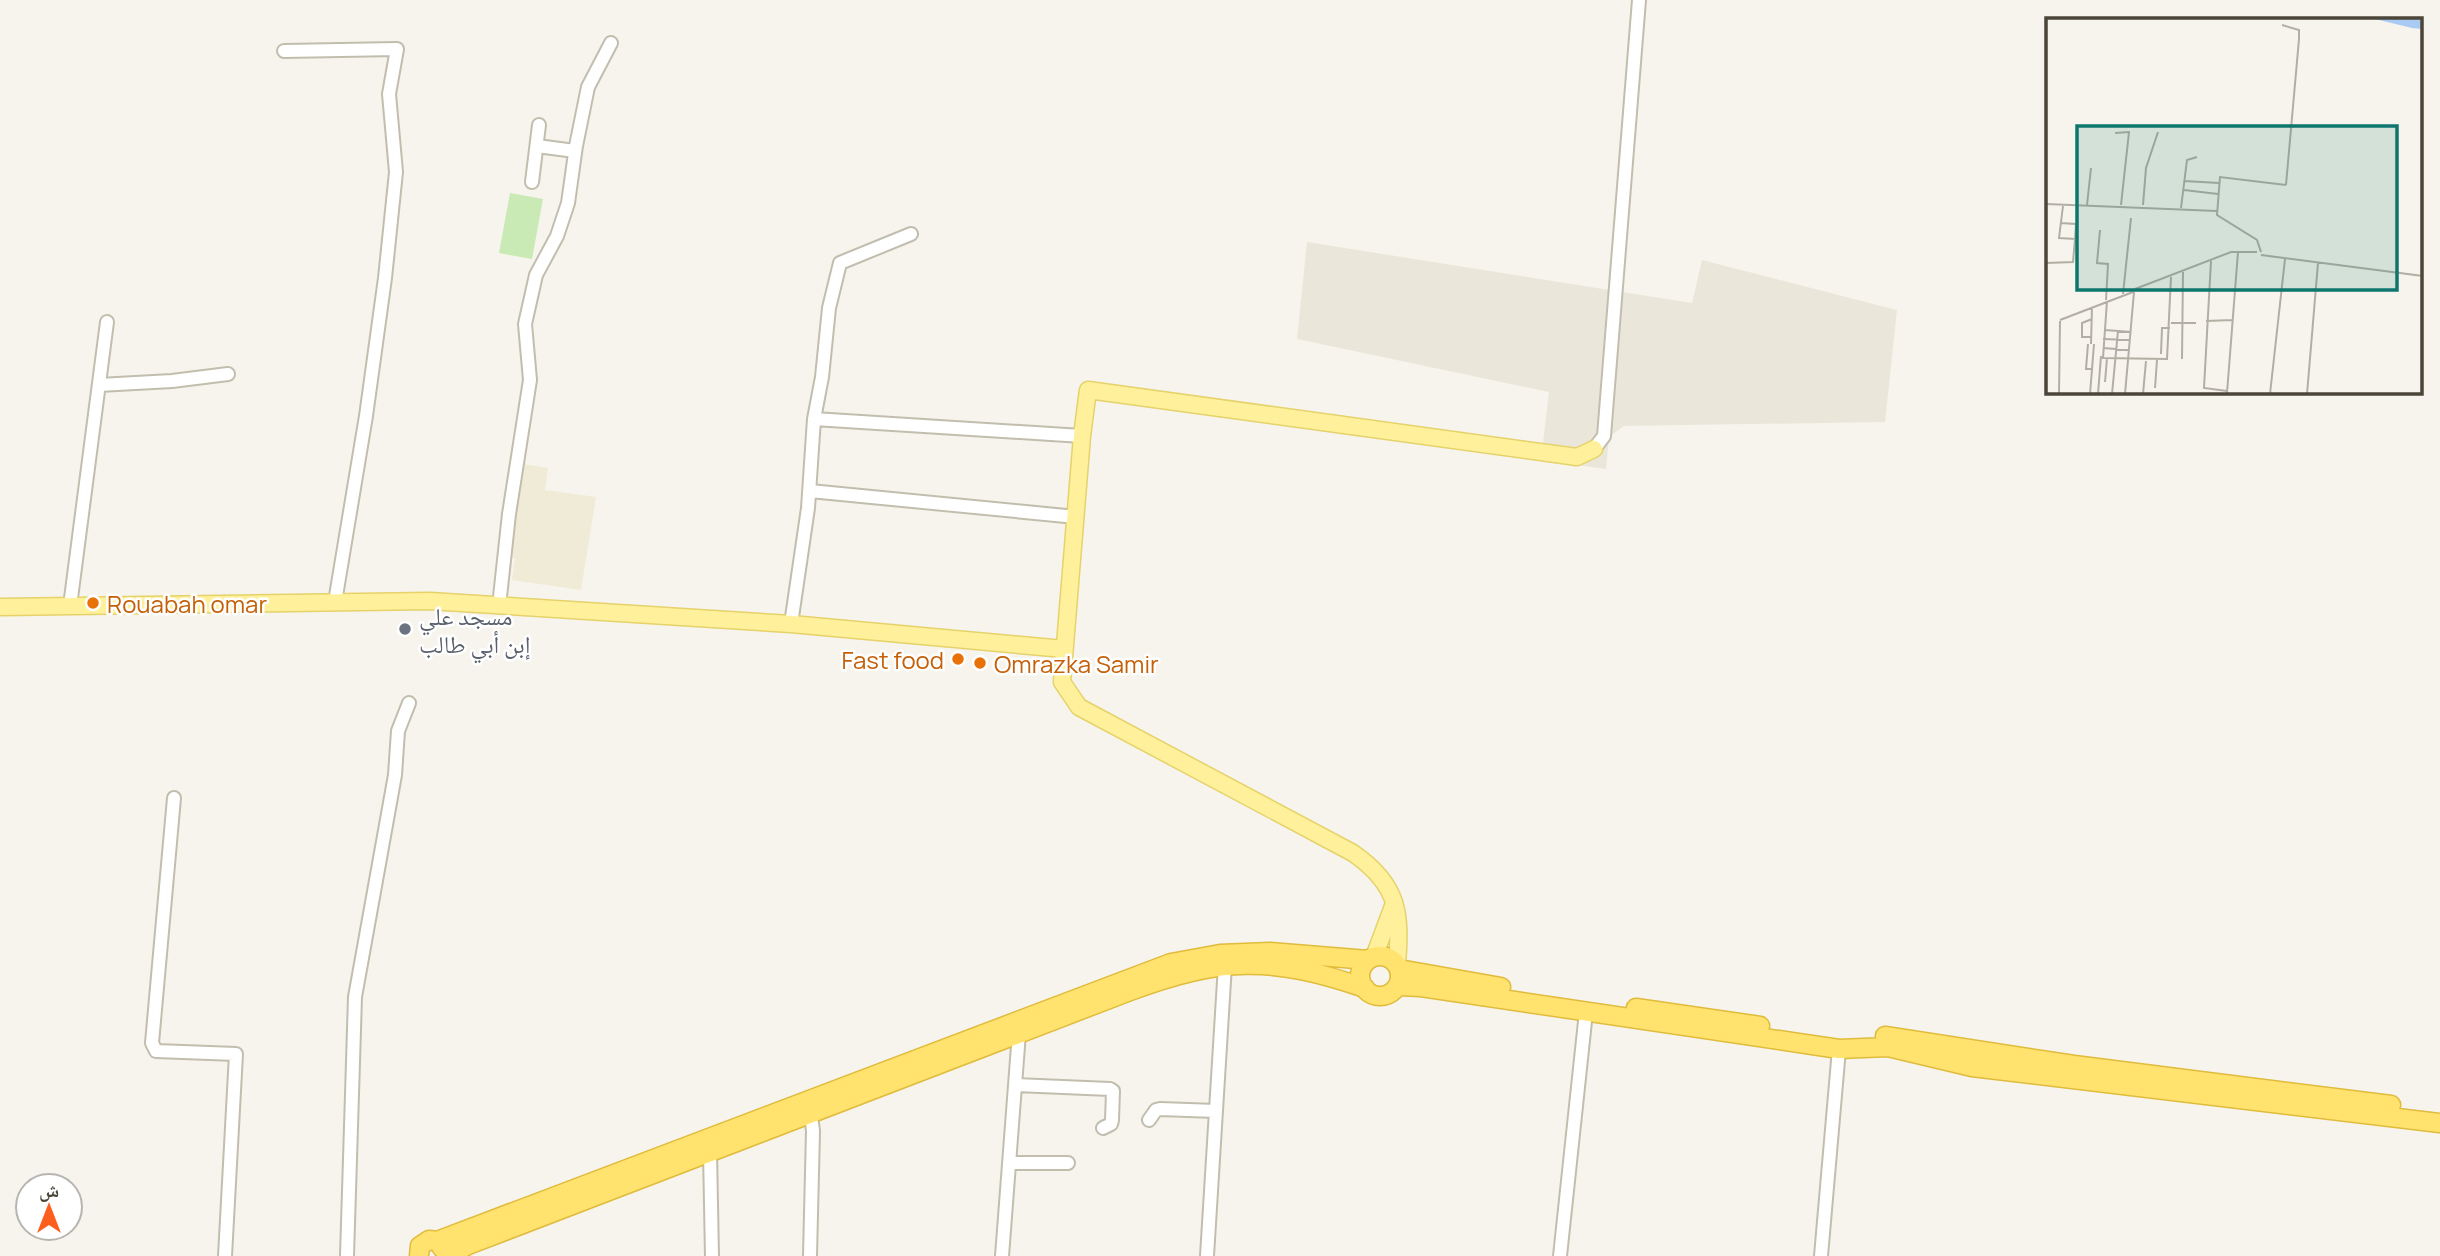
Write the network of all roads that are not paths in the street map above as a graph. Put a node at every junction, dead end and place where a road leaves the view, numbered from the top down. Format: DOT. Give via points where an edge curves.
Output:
graph roads {
  1 [pos="1639,0"];
  2 [pos="611,43"];
  3 [pos="284,51"];
  4 [pos="539,125"];
  5 [pos="537,146"];
  6 [pos="575,151"];
  7 [pos="532,181"];
  8 [pos="911,233"];
  9 [pos="107,322"];
  10 [pos="228,374"];
  11 [pos="99,385"];
  12 [pos="814,419"];
  13 [pos="1082,436"];
  14 [pos="1594,449"];
  15 [pos="810,491"];
  16 [pos="1076,517"];
  17 [pos="335,602"];
  18 [pos="70,606"];
  19 [pos="499,606"];
  20 [pos="0,607"];
  21 [pos="791,624"];
  22 [pos="1064,649"];
  23 [pos="409,703"];
  24 [pos="174,798"];
  25 [pos="1393,906"];
  26 [pos="1371,958"];
  27 [pos="1225,965"];
  28 [pos="1398,973"];
  29 [pos="1364,988"];
  30 [pos="1586,1012"];
  31 [pos="1020,1033"];
  32 [pos="1839,1049"];
  33 [pos="1015,1085"];
  34 [pos="1216,1111"];
  35 [pos="2440,1111"];
  36 [pos="806,1115"];
  37 [pos="1149,1120"];
  38 [pos="2440,1123"];
  39 [pos="1103,1128"];
  40 [pos="710,1152"];
  41 [pos="1068,1163"];
  42 [pos="1009,1164"];
  43 [pos="430,1250"];
  44 [pos="225,1256"];
  45 [pos="347,1256"];
  46 [pos="402,1256"];
  47 [pos="448,1256"];
  48 [pos="712,1256"];
  49 [pos="810,1256"];
  50 [pos="1002,1256"];
  51 [pos="1207,1256"];
  52 [pos="1559,1256"];
  53 [pos="1821,1256"];
  1 -- 14 [label="street" via="1604,436"];
  2 -- 6 [label="street" via="588,87"];
  3 -- 17 [label="street" via="397,49 389,94 396,172 385,278"];
  4 -- 5 [label="street"];
  5 -- 6 [label="street"];
  5 -- 7 [label="street"];
  6 -- 19 [label="street" via="568,203 536,275 525,324 530,380"];
  8 -- 12 [label="street" via="840,263"];
  9 -- 11 [label="street"];
  10 -- 11 [label="street"];
  11 -- 18 [label="street"];
  12 -- 13 [label="street"];
  12 -- 15 [label="street"];
  13 -- 14 [label="main road" via="1088,390 1577,457"];
  13 -- 16 [label="main road"];
  15 -- 16 [label="street"];
  15 -- 21 [label="street"];
  16 -- 22 [label="main road"];
  17 -- 18 [label="main road"];
  17 -- 19 [label="main road"];
  18 -- 20 [label="main road"];
  19 -- 21 [label="main road"];
  21 -- 22 [label="main road"];
  22 -- 25 [label="main road" via="1062,681 1079,707 1353,853 1385,880"];
  23 -- 45 [label="street" via="398,731 395,775 355,997"];
  24 -- 44 [label="street" via="152,1043 156,1051 236,1054"];
  25 -- 26 [label="main road"];
  25 -- 28 [label="main road" via="1399,934"];
  26 -- 28 [label="highway" via="1387,957"];
  26 -- 29 [label="highway" via="1361,973"];
  26 -- 43 [label="highway" via="1269,951 1171,963"];
  27 -- 29 [label="highway" via="1285,966"];
  27 -- 31 [label="highway" via="1151,983"];
  27 -- 34 [label="street"];
  28 -- 29 [label="highway" via="1391,993 1382,996"];
  28 -- 30 [label="highway" via="1421,987"];
  28 -- 35 [label="highway" via="1839,1038 1888,1036 2074,1065"];
  30 -- 32 [label="highway"];
  30 -- 52 [label="street"];
  31 -- 33 [label="street"];
  31 -- 36 [label="highway"];
  32 -- 38 [label="highway" via="1888,1047 1972,1067"];
  32 -- 53 [label="street"];
  33 -- 39 [label="street" via="1110,1089 1112,1120"];
  33 -- 42 [label="street"];
  34 -- 37 [label="street" via="1160,1109"];
  34 -- 51 [label="street"];
  36 -- 40 [label="highway"];
  36 -- 49 [label="street" via="813,1131"];
  40 -- 47 [label="highway"];
  40 -- 48 [label="street"];
  41 -- 42 [label="street"];
  42 -- 50 [label="street"];
  43 -- 46 [label="highway"];
}
